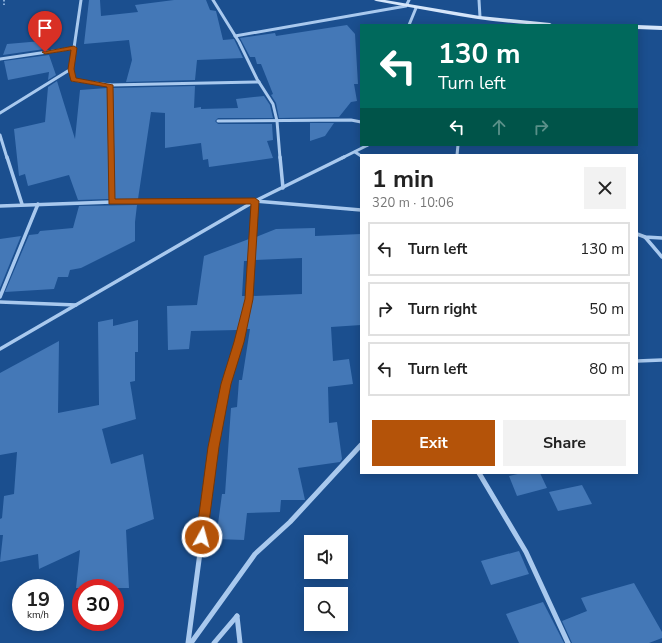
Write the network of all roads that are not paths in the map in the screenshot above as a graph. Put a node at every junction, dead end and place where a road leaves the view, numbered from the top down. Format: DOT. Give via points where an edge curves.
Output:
graph roads {
  1 [pos="81,0"];
  2 [pos="213,0"];
  3 [pos="376,0"];
  4 [pos="409,0"];
  5 [pos="479,0"];
  6 [pos="406,6"];
  7 [pos="416,8"];
  8 [pos="480,18"];
  9 [pos="409,24"];
  10 [pos="540,24"];
  11 [pos="638,27"];
  12 [pos="662,28"];
  13 [pos="235,36"];
  14 [pos="74,48"];
  15 [pos="0,59"];
  16 [pos="71,69"];
  17 [pos="259,82"];
  18 [pos="110,85"];
  19 [pos="0,113"];
  20 [pos="218,121"];
  21 [pos="277,121"];
  22 [pos="360,122"];
  23 [pos="0,134"];
  24 [pos="366,146"];
  25 [pos="355,152"];
  26 [pos="360,155"];
  27 [pos="284,188"];
  28 [pos="255,201"];
  29 [pos="112,202"];
  30 [pos="22,204"];
  31 [pos="38,204"];
  32 [pos="0,206"];
  33 [pos="360,210"];
  34 [pos="638,234"];
  35 [pos="645,237"];
  36 [pos="662,238"];
  37 [pos="662,257"];
  38 [pos="0,296"];
  39 [pos="0,302"];
  40 [pos="77,305"];
  41 [pos="0,349"];
  42 [pos="662,360"];
  43 [pos="638,361"];
  44 [pos="360,446"];
  45 [pos="480,474"];
  46 [pos="189,643"];
  47 [pos="214,643"];
  48 [pos="240,643"];
  49 [pos="568,643"];
  1 -- 14 [label="street"];
  2 -- 13 [label="street"];
  3 -- 6 [label="main road"];
  4 -- 6 [label="street"];
  5 -- 8 [label="street"];
  6 -- 7 [label="main road"];
  6 -- 13 [label="street"];
  7 -- 8 [label="main road"];
  7 -- 9 [label="street"];
  8 -- 10 [label="main road"];
  11 -- 12 [label="main road"];
  13 -- 17 [label="street"];
  14 -- 15 [label="street"];
  14 -- 16 [label="street"];
  16 -- 18 [label="street" via="73,80"];
  16 -- 19 [label="street"];
  17 -- 18 [label="street"];
  17 -- 21 [label="street" via="273,104"];
  18 -- 29 [label="street"];
  20 -- 21 [label="street"];
  21 -- 22 [label="street"];
  21 -- 27 [label="street"];
  23 -- 30 [label="street"];
  24 -- 25 [label="street"];
  25 -- 26 [label="street"];
  25 -- 27 [label="street"];
  27 -- 28 [label="street"];
  28 -- 29 [label="street"];
  28 -- 33 [label="street"];
  28 -- 40 [label="street"];
  28 -- 46 [label="street" via="249,299 226,384 214,447"];
  29 -- 31 [label="street"];
  30 -- 31 [label="street"];
  30 -- 32 [label="street"];
  31 -- 38 [label="street"];
  34 -- 35 [label="street"];
  35 -- 36 [label="street"];
  35 -- 37 [label="street"];
  39 -- 40 [label="street"];
  40 -- 41 [label="street"];
  42 -- 43 [label="street"];
  44 -- 46 [label="street" via="290,522 255,554"];
  45 -- 49 [label="street" via="526,552"];
  47 -- 48 [label="street" via="236,616"];
}
